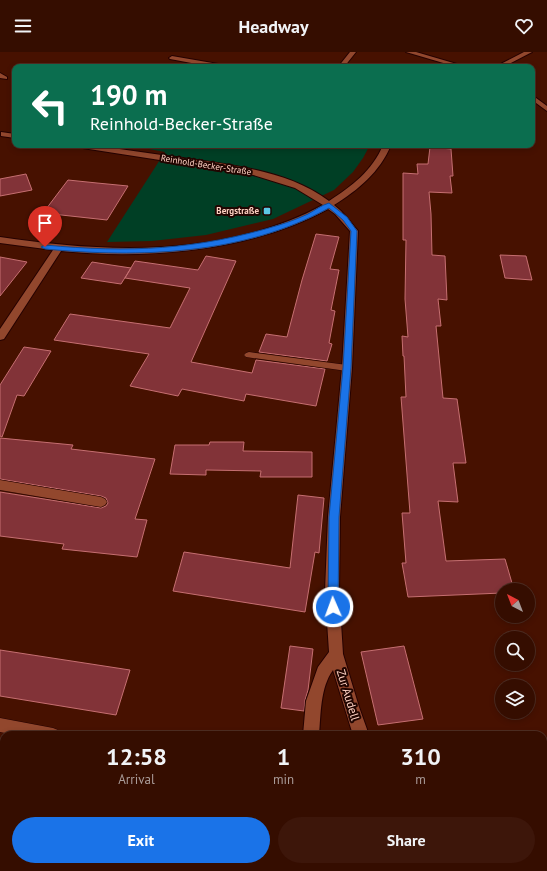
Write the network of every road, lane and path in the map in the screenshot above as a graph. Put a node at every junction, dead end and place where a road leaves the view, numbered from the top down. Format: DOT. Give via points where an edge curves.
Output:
graph roads {
  1 [pos="353,52"];
  2 [pos="409,52"];
  3 [pos="441,52"];
  4 [pos="529,52"];
  5 [pos="172,58"];
  6 [pos="432,60"];
  7 [pos="207,64"];
  8 [pos="344,64"];
  9 [pos="450,64"];
  10 [pos="504,64"];
  11 [pos="535,99"];
  12 [pos="547,109"];
  13 [pos="2,133"];
  14 [pos="12,135"];
  15 [pos="97,148"];
  16 [pos="386,148"];
  17 [pos="329,205"];
  18 [pos="0,240"];
  19 [pos="58,249"];
  20 [pos="0,337"];
  21 [pos="249,355"];
  22 [pos="347,368"];
  23 [pos="0,485"];
  24 [pos="101,502"];
  25 [pos="336,654"];
  26 [pos="0,725"];
  27 [pos="32,731"];
  28 [pos="311,731"];
  29 [pos="360,731"];
  1 -- 8 [label="street"];
  2 -- 6 [label="street"];
  3 -- 6 [label="street"];
  4 -- 10 [label="street"];
  5 -- 7 [label="street"];
  6 -- 9 [label="street"];
  11 -- 12 [label="street"];
  13 -- 14 [label="street"];
  15 -- 17 [label="street, Reinhold-Becker-Straße" via="241,169 292,184"];
  16 -- 17 [label="street" via="376,168"];
  17 -- 19 [label="street" via="284,226 242,238 198,246 126,252"];
  17 -- 22 [label="street" via="345,218 354,231"];
  18 -- 19 [label="street"];
  19 -- 20 [label="street"];
  21 -- 22 [label="lane"];
  22 -- 25 [label="street" via="334,517 332,591"];
  23 -- 24 [label="lane"];
  25 -- 28 [label="street" via="323,672 314,701"];
  25 -- 29 [label="street, Zur Audell"];
  26 -- 27 [label="lane"];
}
